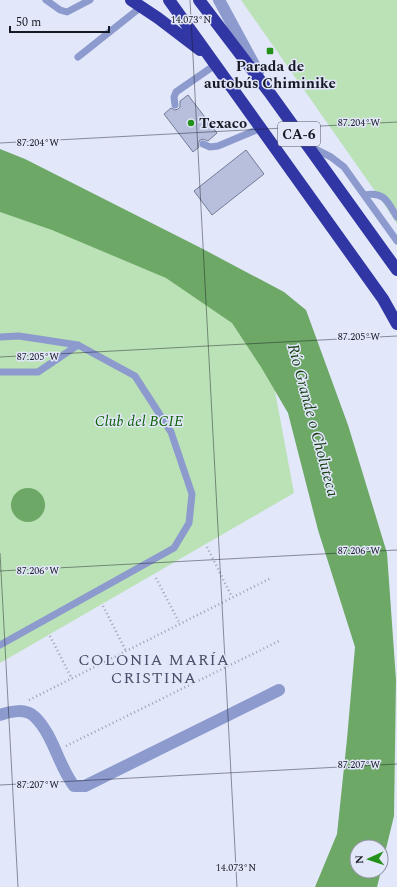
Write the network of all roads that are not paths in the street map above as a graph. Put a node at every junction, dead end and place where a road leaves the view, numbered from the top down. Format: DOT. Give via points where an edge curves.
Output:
graph roads {
  1 [pos="46,0"];
  2 [pos="90,0"];
  3 [pos="169,0"];
  4 [pos="200,0"];
  5 [pos="220,0"];
  6 [pos="136,3"];
  7 [pos="78,57"];
  8 [pos="213,62"];
  9 [pos="269,92"];
  10 [pos="175,105"];
  11 [pos="261,128"];
  12 [pos="203,144"];
  13 [pos="307,145"];
  14 [pos="365,195"];
  15 [pos="397,217"];
  16 [pos="397,241"];
  17 [pos="397,270"];
  18 [pos="397,324"];
  19 [pos="0,337"];
  20 [pos="78,345"];
  21 [pos="0,372"];
  22 [pos="0,645"];
  23 [pos="279,690"];
  24 [pos="0,715"];
  1 -- 2 [label="lane" via="67,12"];
  3 -- 8 [label="highway, CA-6"];
  4 -- 9 [label="highway, CA-6"];
  5 -- 9 [label="street"];
  6 -- 7 [label="lane"];
  6 -- 8 [label="highway" via="170,26"];
  8 -- 10 [label="lane" via="176,92"];
  8 -- 11 [label="highway, CA-6"];
  9 -- 13 [label="highway, CA-6"];
  11 -- 12 [label="lane" via="218,146 210,147"];
  11 -- 18 [label="highway, CA-6" via="383,299"];
  13 -- 14 [label="lane" via="344,167"];
  13 -- 17 [label="highway, CA-6"];
  14 -- 15 [label="lane" via="380,195"];
  14 -- 16 [label="lane"];
  19 -- 20 [label="lane" via="19,336"];
  20 -- 21 [label="lane" via="38,372"];
  20 -- 22 [label="lane" via="136,376 171,432 192,494 189,523 174,548"];
  23 -- 24 [label="street" via="86,786 74,786 67,777 50,738 34,716 22,711"];
}
